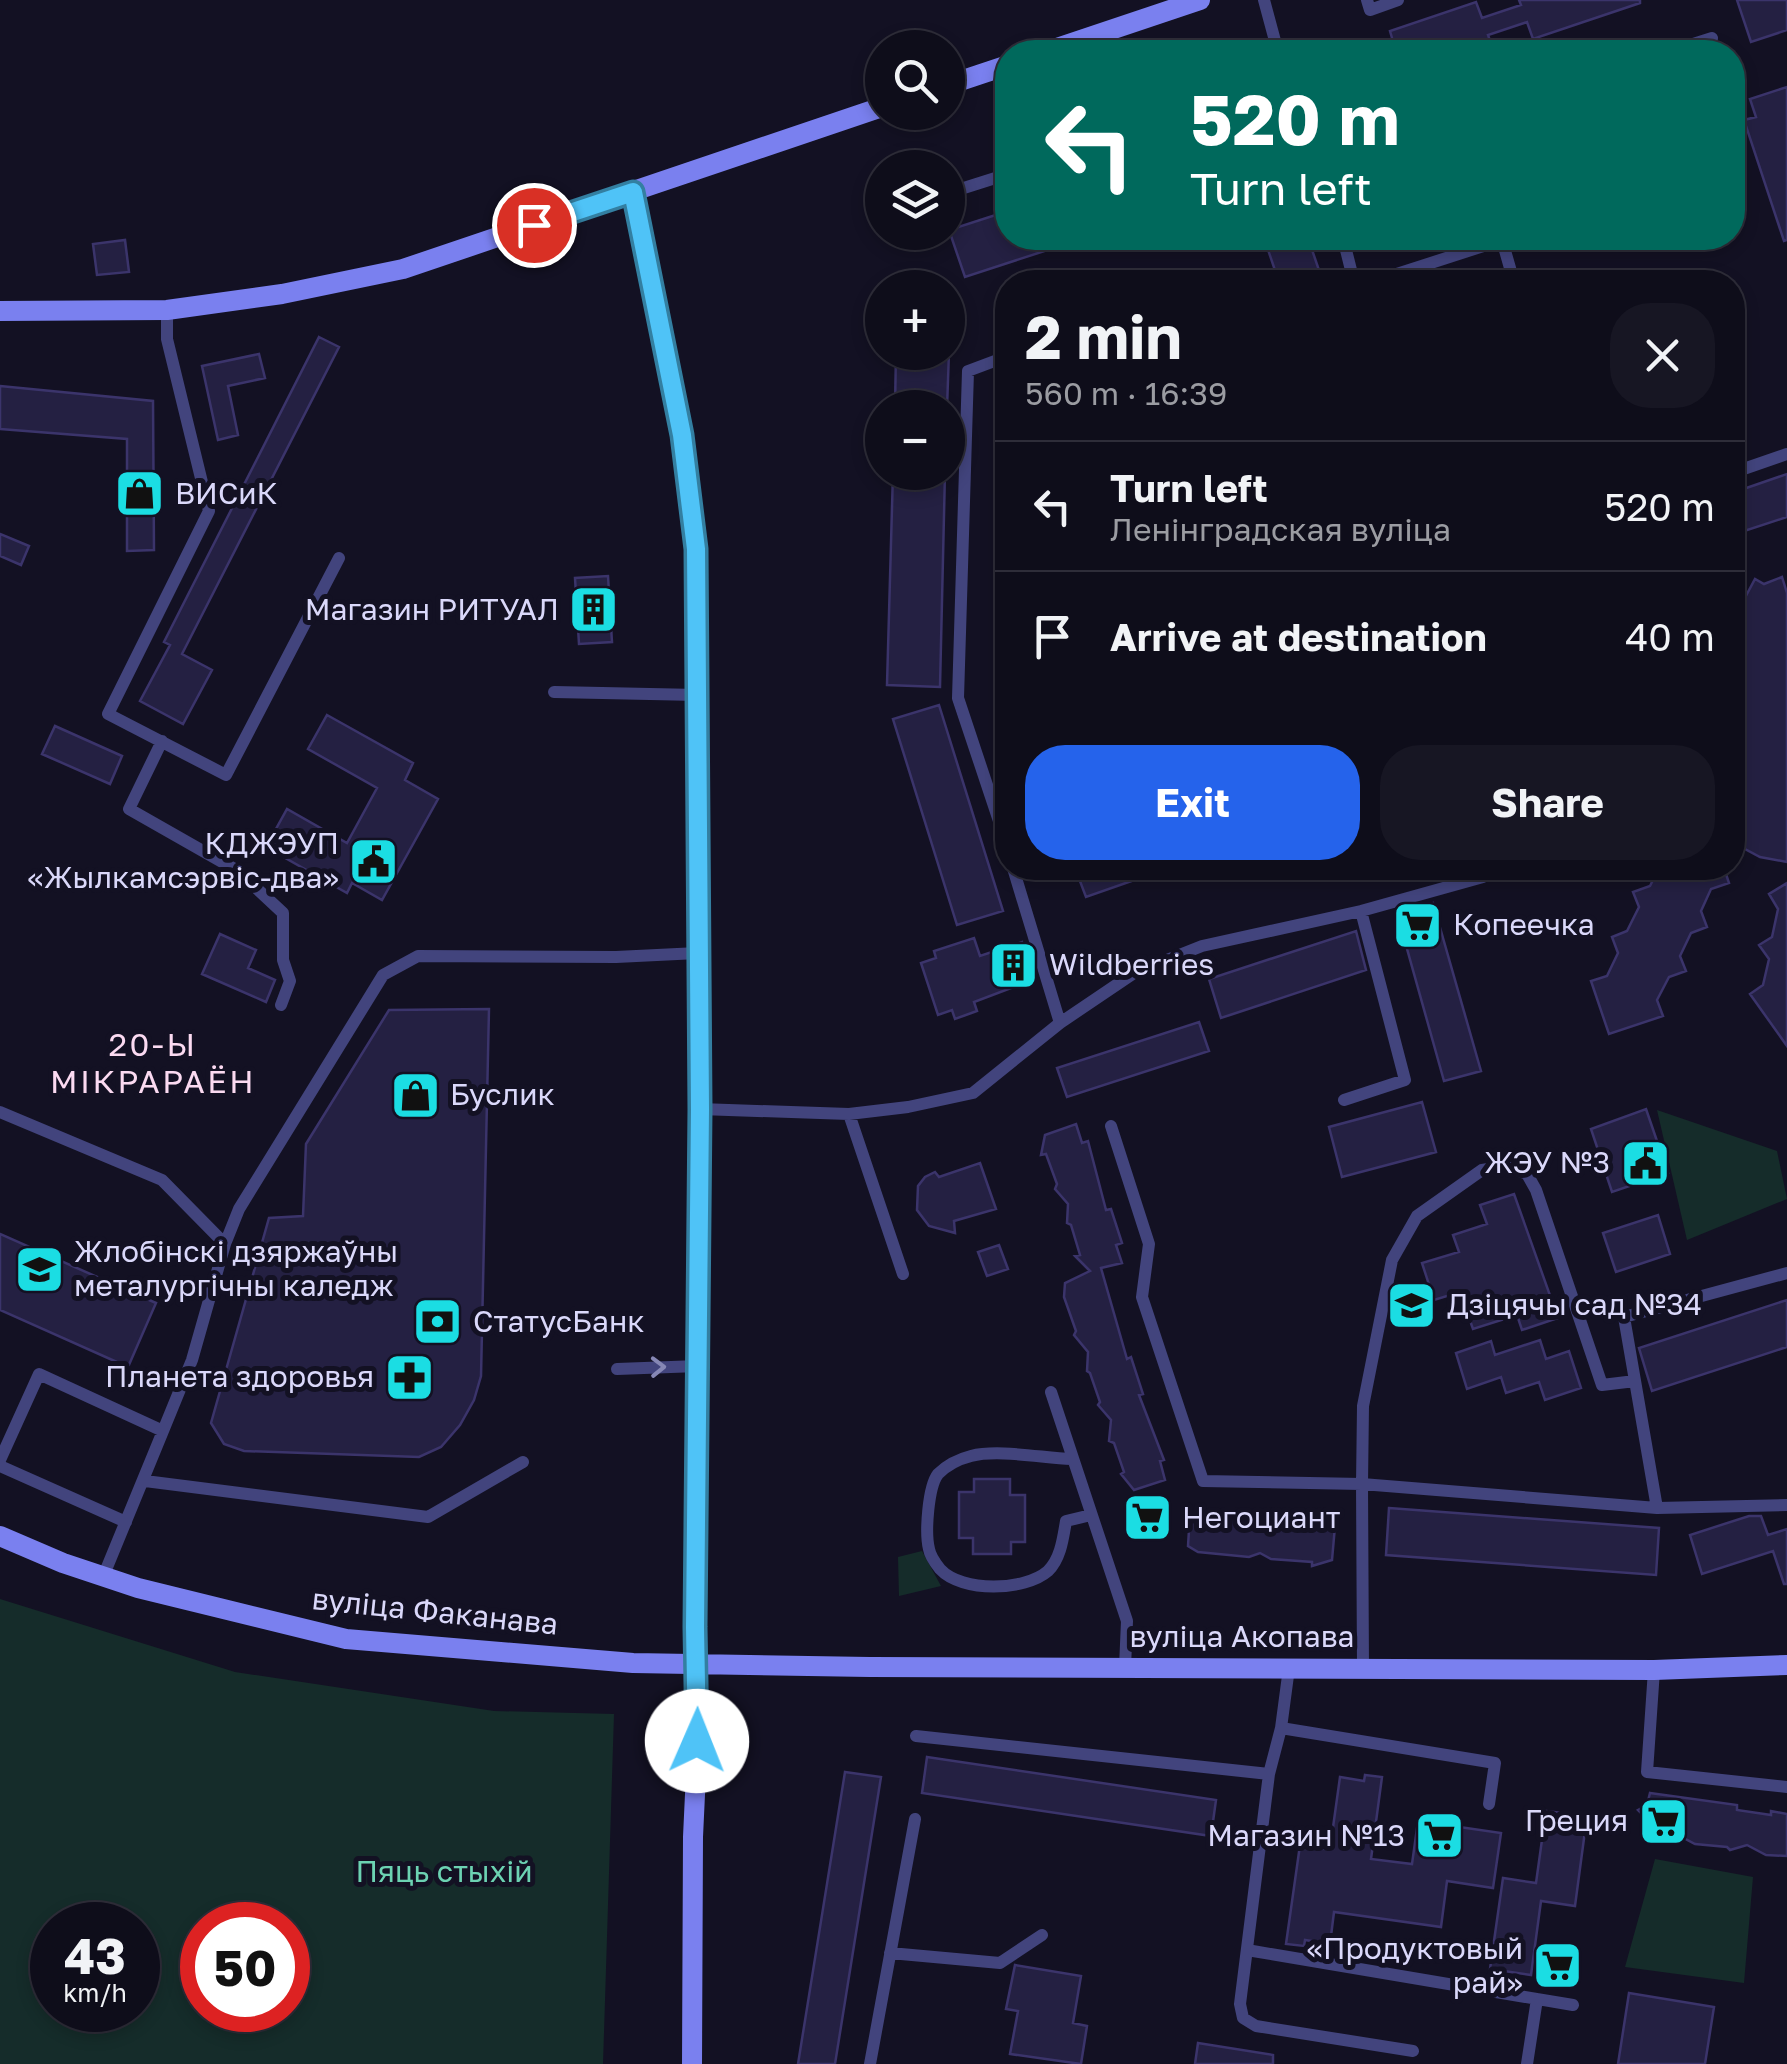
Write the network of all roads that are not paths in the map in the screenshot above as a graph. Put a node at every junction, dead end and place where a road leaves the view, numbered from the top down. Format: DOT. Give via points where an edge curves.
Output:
graph roads {
  1 [pos="1200,0"];
  2 [pos="1264,0"];
  3 [pos="1366,0"];
  4 [pos="1398,0"];
  5 [pos="1712,38"];
  6 [pos="1081,40"];
  7 [pos="1275,40"];
  8 [pos="1706,40"];
  9 [pos="995,70"];
  10 [pos="965,80"];
  11 [pos="865,114"];
  12 [pos="995,178"];
  13 [pos="965,188"];
  14 [pos="633,192"];
  15 [pos="1471,250"];
  16 [pos="1409,270"];
  17 [pos="167,310"];
  18 [pos="0,311"];
  19 [pos="995,361"];
  20 [pos="1787,454"];
  21 [pos="1745,468"];
  22 [pos="339,558"];
  23 [pos="554,692"];
  24 [pos="698,695"];
  25 [pos="162,742"];
  26 [pos="995,810"];
  27 [pos="1017,880"];
  28 [pos="1472,880"];
  29 [pos="1361,911"];
  30 [pos="698,953"];
  31 [pos="281,1005"];
  32 [pos="1060,1023"];
  33 [pos="1344,1100"];
  34 [pos="700,1109"];
  35 [pos="0,1112"];
  36 [pos="849,1114"];
  37 [pos="1111,1126"];
  38 [pos="225,1244"];
  39 [pos="1787,1273"];
  40 [pos="903,1274"];
  41 [pos="698,1366"];
  42 [pos="618,1369"];
  43 [pos="1635,1381"];
  44 [pos="1051,1392"];
  45 [pos="164,1431"];
  46 [pos="1071,1459"];
  47 [pos="522,1462"];
  48 [pos="0,1463"];
  49 [pos="145,1481"];
  50 [pos="1362,1484"];
  51 [pos="1787,1506"];
  52 [pos="1657,1508"];
  53 [pos="1091,1515"];
  54 [pos="126,1522"];
  55 [pos="0,1536"];
  56 [pos="104,1576"];
  57 [pos="697,1664"];
  58 [pos="1787,1666"];
  59 [pos="1125,1667"];
  60 [pos="1289,1668"];
  61 [pos="1363,1668"];
  62 [pos="1654,1670"];
  63 [pos="1281,1728"];
  64 [pos="916,1736"];
  65 [pos="1269,1774"];
  66 [pos="1787,1787"];
  67 [pos="1489,1804"];
  68 [pos="915,1819"];
  69 [pos="1042,1935"];
  70 [pos="1247,1950"];
  71 [pos="890,1953"];
  72 [pos="1537,2000"];
  73 [pos="1573,2005"];
  74 [pos="1414,2051"];
  75 [pos="692,2064"];
  76 [pos="870,2064"];
  77 [pos="1528,2064"];
  1 -- 6 [label="main road"];
  2 -- 7 [label="lane"];
  3 -- 4 [label="lane" via="1370,10"];
  5 -- 8 [label="lane"];
  9 -- 10 [label="main road"];
  11 -- 14 [label="main road"];
  12 -- 13 [label="lane"];
  14 -- 17 [label="main road" via="403,269"];
  14 -- 24 [label="main road" via="682,435 696,549"];
  15 -- 16 [label="lane"];
  17 -- 18 [label="main road"];
  17 -- 25 [label="lane" via="167,340 210,511 108,714"];
  19 -- 26 [label="lane" via="968,371 958,698"];
  20 -- 21 [label="lane"];
  22 -- 25 [label="lane" via="226,775"];
  23 -- 24 [label="lane"];
  24 -- 30 [label="main road"];
  25 -- 31 [label="lane" via="129,809 238,871 283,913 290,982"];
  27 -- 32 [label="lane"];
  28 -- 29 [label="lane"];
  29 -- 32 [label="lane" via="1202,946 1134,972"];
  29 -- 33 [label="lane" via="1405,1080"];
  30 -- 34 [label="main road"];
  30 -- 38 [label="lane" via="418,956 383,976 273,1150"];
  32 -- 36 [label="lane" via="974,1093"];
  34 -- 36 [label="lane"];
  34 -- 41 [label="main road"];
  35 -- 38 [label="lane" via="162,1180"];
  36 -- 40 [label="lane"];
  37 -- 50 [label="lane" via="1149,1244 1142,1296 1203,1481"];
  38 -- 45 [label="lane"];
  39 -- 43 [label="lane" via="1624,1317"];
  42 -- 41 [label="lane, one-way"];
  41 -- 57 [label="main road"];
  43 -- 50 [label="lane" via="1602,1385 1527,1174 1506,1166 1482,1170 1418,1216 1392,1260 1363,1406"];
  43 -- 52 [label="lane"];
  44 -- 46 [label="lane"];
  45 -- 48 [label="lane" via="39,1374"];
  45 -- 49 [label="lane"];
  46 -- 53 [label="lane"];
  46 -- 53 [label="lane" via="976,1454 952,1462 930,1489 928,1551 942,1571 964,1582 1031,1582 1050,1569 1066,1521"];
  47 -- 49 [label="lane" via="428,1517"];
  48 -- 54 [label="lane"];
  49 -- 54 [label="lane"];
  50 -- 52 [label="lane"];
  50 -- 61 [label="lane"];
  51 -- 52 [label="lane"];
  53 -- 59 [label="lane" via="1127,1622"];
  54 -- 56 [label="lane"];
  55 -- 56 [label="main road, вуліца Факанава"];
  56 -- 57 [label="main road, вуліца Факанава" via="346,1639"];
  57 -- 59 [label="main road, вуліца Акопава"];
  57 -- 75 [label="main road"];
  58 -- 62 [label="main road, вуліца Акопава"];
  59 -- 60 [label="main road, вуліца Акопава"];
  60 -- 61 [label="main road, вуліца Акопава"];
  60 -- 63 [label="lane"];
  61 -- 62 [label="main road, вуліца Акопава"];
  62 -- 66 [label="lane" via="1647,1772"];
  63 -- 65 [label="lane"];
  63 -- 67 [label="lane" via="1495,1764"];
  64 -- 65 [label="lane"];
  65 -- 70 [label="lane"];
  68 -- 71 [label="lane"];
  69 -- 71 [label="lane" via="1000,1963"];
  70 -- 72 [label="lane"];
  70 -- 74 [label="lane" via="1240,2004 1256,2026"];
  71 -- 76 [label="lane"];
  72 -- 73 [label="lane"];
  72 -- 77 [label="lane"];
}
